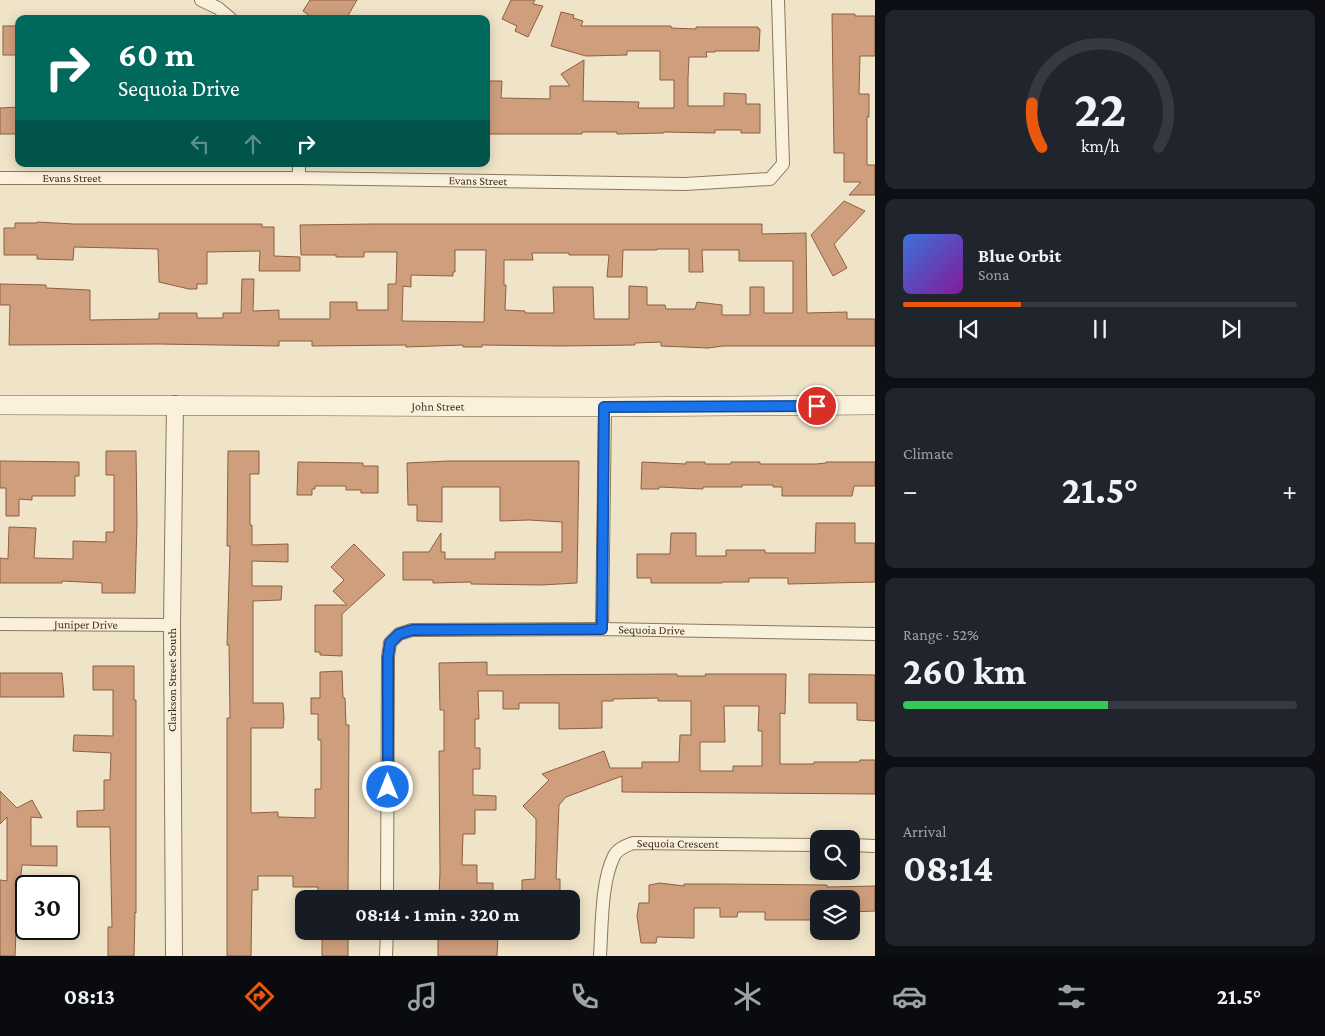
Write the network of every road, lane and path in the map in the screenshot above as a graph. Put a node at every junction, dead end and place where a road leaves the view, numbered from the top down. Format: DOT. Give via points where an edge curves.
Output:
graph roads {
  1 [pos="201,0"];
  2 [pos="778,0"];
  3 [pos="226,15"];
  4 [pos="299,167"];
  5 [pos="0,178"];
  6 [pos="299,178"];
  7 [pos="175,404"];
  8 [pos="0,405"];
  9 [pos="875,405"];
  10 [pos="604,407"];
  11 [pos="0,624"];
  12 [pos="172,625"];
  13 [pos="602,629"];
  14 [pos="875,634"];
  15 [pos="810,845"];
  16 [pos="860,845"];
  17 [pos="875,846"];
  18 [pos="387,890"];
  19 [pos="387,940"];
  20 [pos="174,956"];
  21 [pos="386,956"];
  22 [pos="600,956"];
  1 -- 3 [label="street"];
  2 -- 6 [label="street, Evans Street" via="783,164 770,179 685,184"];
  4 -- 6 [label="street"];
  5 -- 6 [label="street, Evans Street"];
  7 -- 8 [label="main road, John Street"];
  7 -- 10 [label="main road, John Street"];
  7 -- 12 [label="street, Clarkson Street South"];
  9 -- 10 [label="main road, John Street"];
  10 -- 13 [label="street"];
  11 -- 12 [label="street, Juniper Drive"];
  12 -- 20 [label="street, Clarkson Street South"];
  13 -- 14 [label="street, Sequoia Drive"];
  13 -- 18 [label="street, Sequoia Drive" via="412,630 399,634 390,643"];
  15 -- 22 [label="street, Sequoia Crescent" via="633,843 622,848 615,854 605,886"];
  16 -- 17 [label="street"];
  19 -- 21 [label="street"];
}
